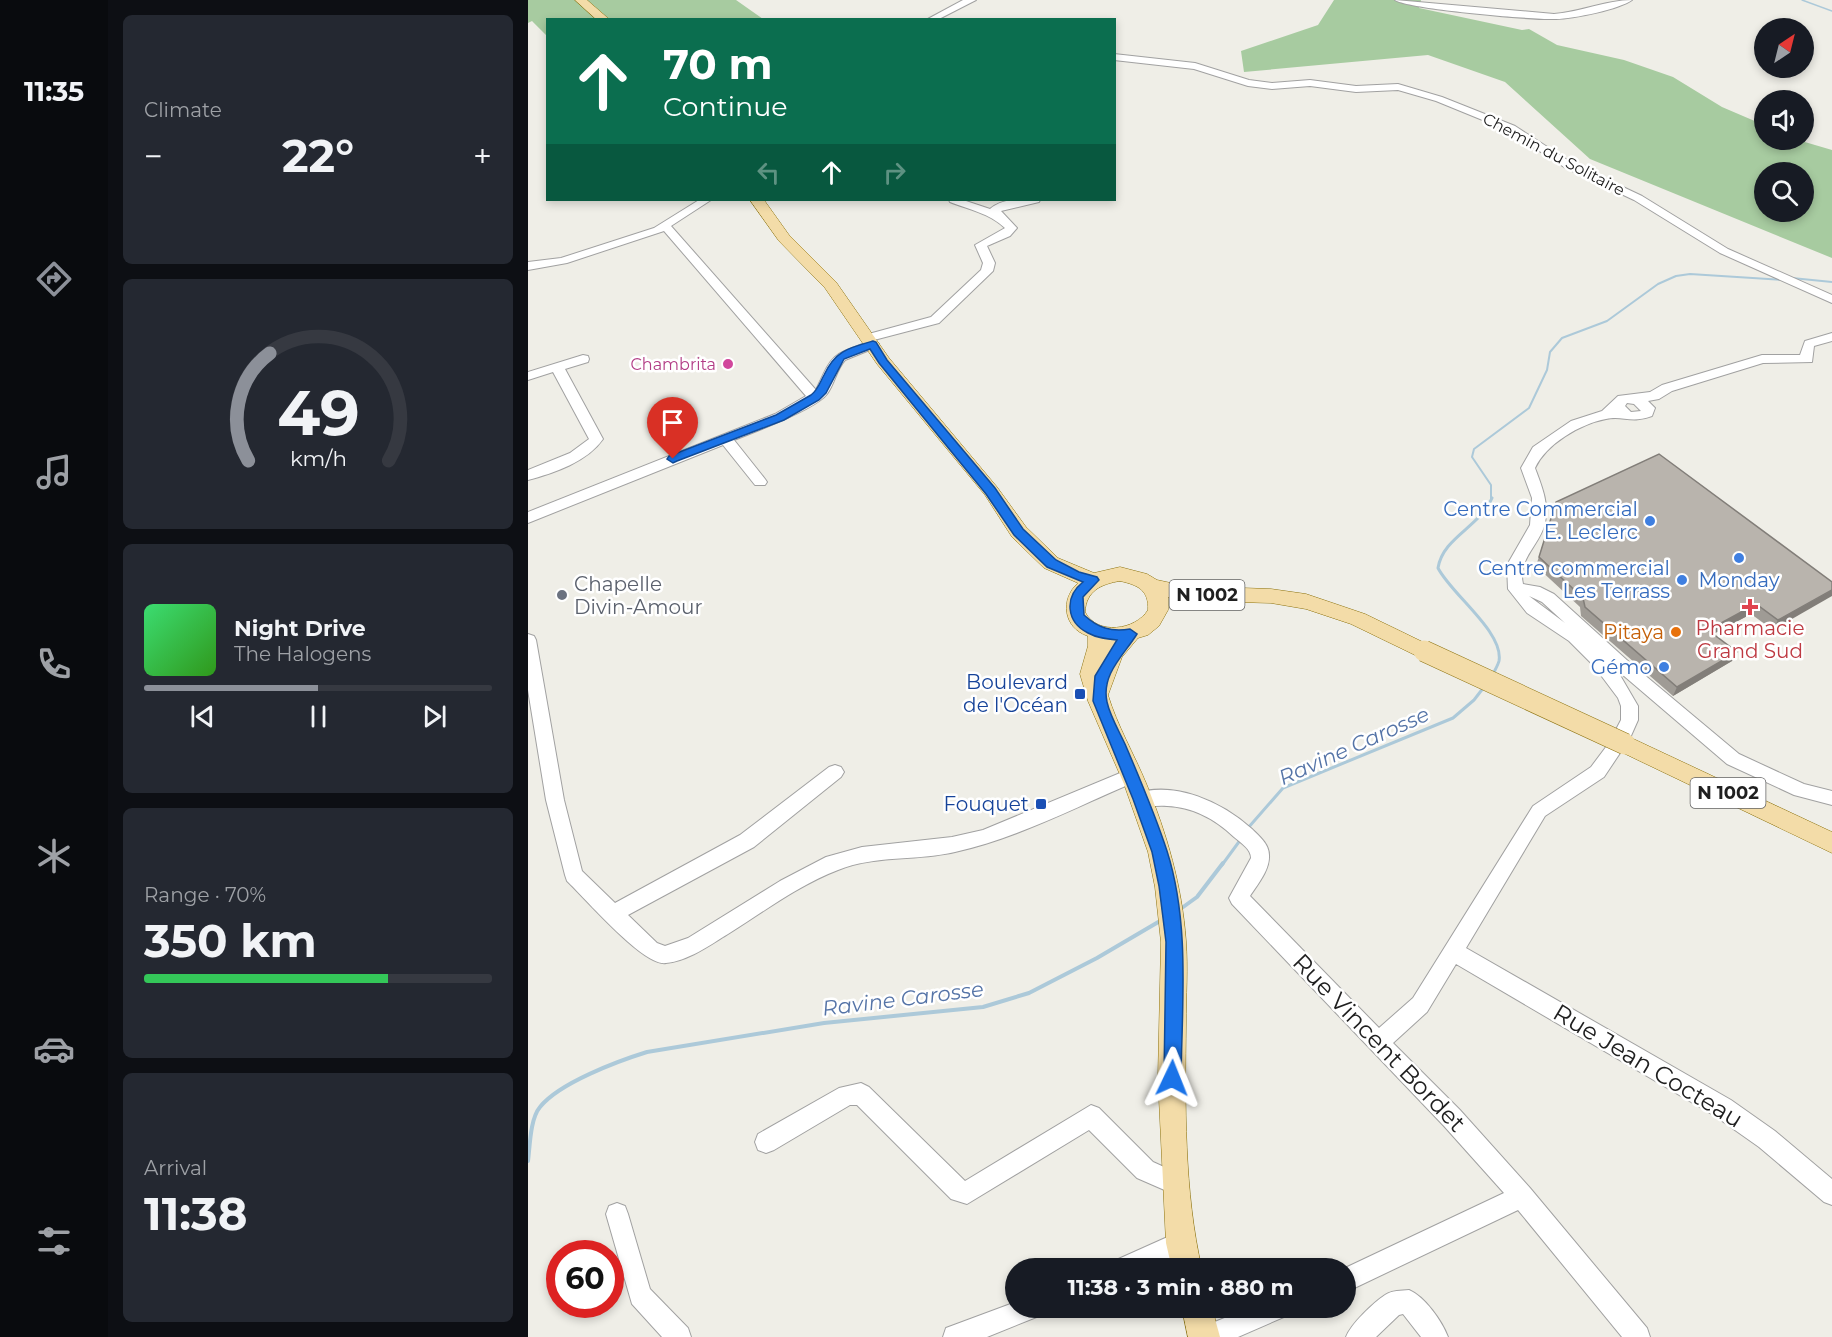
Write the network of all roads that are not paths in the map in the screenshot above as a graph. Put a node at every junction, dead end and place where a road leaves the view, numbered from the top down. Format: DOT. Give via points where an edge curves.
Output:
graph roads {
  1 [pos="580,0"];
  2 [pos="972,0"];
  3 [pos="1399,0"];
  4 [pos="1628,0"];
  5 [pos="1511,1"];
  6 [pos="1489,11"];
  7 [pos="602,18"];
  8 [pos="934,18"];
  9 [pos="1116,57"];
  10 [pos="704,201"];
  11 [pos="758,201"];
  12 [pos="956,201"];
  13 [pos="1029,201"];
  14 [pos="995,213"];
  15 [pos="665,226"];
  16 [pos="528,266"];
  17 [pos="1832,299"];
  18 [pos="1832,337"];
  19 [pos="871,342"];
  20 [pos="583,359"];
  21 [pos="557,367"];
  22 [pos="528,376"];
  23 [pos="815,398"];
  24 [pos="1651,402"];
  25 [pos="1617,412"];
  26 [pos="726,438"];
  27 [pos="528,475"];
  28 [pos="760,482"];
  29 [pos="528,518"];
  30 [pos="1018,532"];
  31 [pos="1093,580"];
  32 [pos="1152,586"];
  33 [pos="1516,589"];
  34 [pos="1262,596"];
  35 [pos="1077,597"];
  36 [pos="1159,612"];
  37 [pos="1098,633"];
  38 [pos="1130,634"];
  39 [pos="528,640"];
  40 [pos="1100,701"];
  41 [pos="535,723"];
  42 [pos="835,772"];
  43 [pos="1131,776"];
  44 [pos="1832,798"];
  45 [pos="1140,799"];
  46 [pos="1832,843"];
  47 [pos="612,914"];
  48 [pos="1454,952"];
  49 [pos="1380,1041"];
  50 [pos="766,1142"];
  51 [pos="1176,1184"];
  52 [pos="1832,1194"];
  53 [pos="1522,1196"];
  54 [pos="617,1214"];
  55 [pos="1184,1256"];
  56 [pos="1356,1275"];
  57 [pos="1005,1318"];
  58 [pos="1199,1318"];
  59 [pos="1254,1318"];
  60 [pos="679,1337"];
  61 [pos="955,1337"];
  62 [pos="1204,1337"];
  63 [pos="1209,1337"];
  64 [pos="1358,1337"];
  65 [pos="1437,1337"];
  66 [pos="1638,1337"];
  1 -- 7 [label="main road"];
  2 -- 8 [label="street"];
  3 -- 6 [label="street"];
  4 -- 6 [label="street" via="1554,17"];
  5 -- 6 [label="street"];
  9 -- 17 [label="street, Chemin du Solitaire" via="1195,66 1248,83 1366,90 1398,87 1439,99 1511,128 1568,165 1638,198 1724,251"];
  10 -- 15 [label="street"];
  11 -- 19 [label="main road" via="783,238 831,285"];
  12 -- 14 [label="street"];
  13 -- 14 [label="street" via="1000,206"];
  14 -- 19 [label="street" via="1011,228 981,245 989,263 987,271 935,320"];
  15 -- 16 [label="street" via="563,261"];
  15 -- 23 [label="street"];
  18 -- 24 [label="street" via="1809,344 1807,359 1762,359 1667,388"];
  19 -- 23 [label="street" via="840,357"];
  19 -- 30 [label="main road" via="991,491"];
  20 -- 21 [label="street"];
  21 -- 22 [label="street"];
  21 -- 27 [label="street" via="596,439 580,454"];
  23 -- 26 [label="street"];
  24 -- 25 [label="street" via="1623,399"];
  24 -- 25 [label="street" via="1645,416"];
  25 -- 33 [label="street" via="1576,424 1538,450 1530,461 1530,477 1539,498 1538,525 1515,565"];
  26 -- 28 [label="street"];
  26 -- 29 [label="street"];
  30 -- 31 [label="main road" via="1051,563"];
  30 -- 35 [label="main road" via="1029,558"];
  31 -- 32 [label="main road" via="1120,574 1138,577"];
  31 -- 35 [label="main road"];
  32 -- 34 [label="main road, N 1002" via="1177,593"];
  32 -- 36 [label="main road" via="1160,598"];
  33 -- 44 [label="street" via="1548,598 1733,759 1800,790"];
  33 -- 48 [label="street" via="1529,606 1591,652 1620,686 1631,714 1602,768 1539,811"];
  34 -- 36 [label="main road, N 1002" via="1181,605"];
  34 -- 46 [label="main road, N 1002, bridge" via="1328,608 1376,627"];
  35 -- 37 [label="main road" via="1078,618"];
  36 -- 38 [label="main road" via="1147,626"];
  37 -- 38 [label="main road"];
  37 -- 40 [label="main road" via="1091,674"];
  38 -- 40 [label="main road" via="1115,650 1102,676"];
  39 -- 41 [label="street"];
  40 -- 43 [label="main road"];
  41 -- 47 [label="street" via="574,875"];
  42 -- 47 [label="street" via="747,841"];
  43 -- 45 [label="main road"];
  43 -- 47 [label="street" via="985,837 833,863 672,954 650,950"];
  45 -- 49 [label="street, Rue Vincent Bordet" via="1167,796 1199,803 1253,842 1260,862 1239,898"];
  45 -- 51 [label="main road" via="1160,852 1174,942 1172,1078"];
  48 -- 49 [label="street" via="1420,1005"];
  48 -- 52 [label="street, Rue Jean Cocteau" via="1723,1108"];
  49 -- 53 [label="street, Rue Vincent Bordet"];
  50 -- 51 [label="street" via="847,1095 861,1094 958,1191 967,1193 1091,1116 1144,1170"];
  51 -- 55 [label="main road"];
  53 -- 56 [label="street"];
  53 -- 66 [label="street, Rue Vincent Bordet"];
  54 -- 60 [label="street" via="640,1296"];
  57 -- 61 [label="street"];
  58 -- 62 [label="main road"];
  59 -- 63 [label="street"];
  64 -- 65 [label="street" via="1394,1303 1409,1302"];
}
